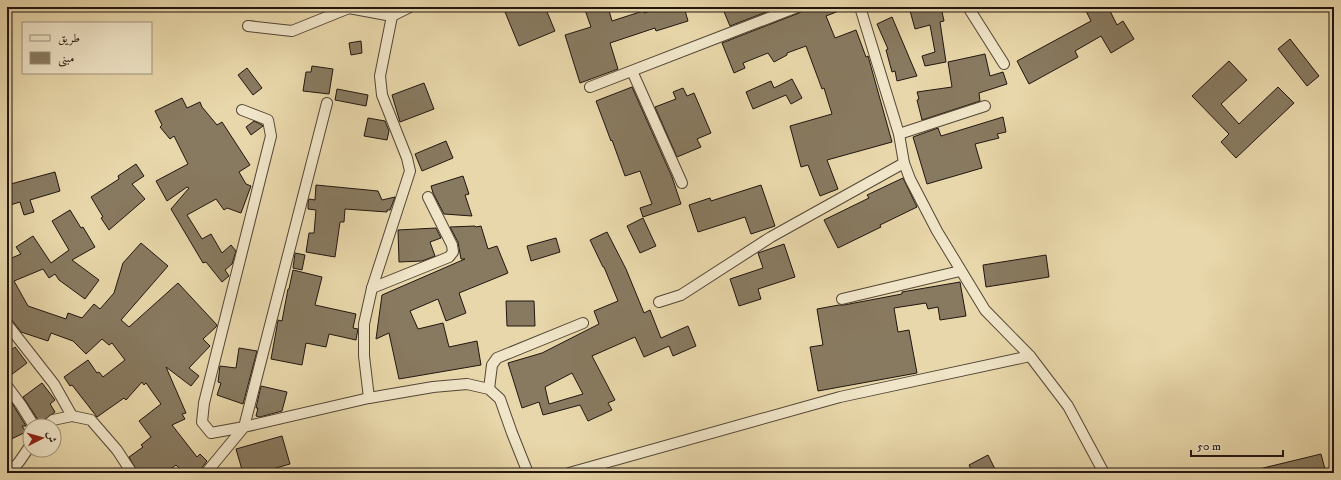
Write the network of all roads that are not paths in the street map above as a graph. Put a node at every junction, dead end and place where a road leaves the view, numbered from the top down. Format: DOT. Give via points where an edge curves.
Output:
graph roads {
  1 [pos="410,7"];
  2 [pos="797,7"];
  3 [pos="860,7"];
  4 [pos="968,7"];
  5 [pos="392,16"];
  6 [pos="248,26"];
  7 [pos="1004,64"];
  8 [pos="632,71"];
  9 [pos="590,87"];
  10 [pos="327,103"];
  11 [pos="985,106"];
  12 [pos="242,110"];
  13 [pos="899,134"];
  14 [pos="904,163"];
  15 [pos="682,183"];
  16 [pos="428,197"];
  17 [pos="960,271"];
  18 [pos="372,288"];
  19 [pos="842,299"];
  20 [pos="658,302"];
  21 [pos="583,323"];
  22 [pos="7,324"];
  23 [pos="1030,356"];
  24 [pos="7,386"];
  25 [pos="490,389"];
  26 [pos="369,398"];
  27 [pos="72,416"];
  28 [pos="29,418"];
  29 [pos="62,418"];
  30 [pos="244,427"];
  31 [pos="22,458"];
  32 [pos="10,473"];
  33 [pos="132,473"];
  34 [pos="206,473"];
  35 [pos="528,473"];
  36 [pos="569,473"];
  37 [pos="1104,473"];
  1 -- 5 [label="street"];
  2 -- 8 [label="street"];
  3 -- 13 [label="street"];
  4 -- 7 [label="street"];
  5 -- 6 [label="street" via="349,8 292,31"];
  5 -- 18 [label="street" via="380,76 382,95 408,158 410,171"];
  8 -- 9 [label="street"];
  8 -- 15 [label="street"];
  10 -- 30 [label="street"];
  11 -- 13 [label="street"];
  12 -- 30 [label="street" via="268,120 272,136 204,403 202,422 211,433"];
  13 -- 14 [label="street"];
  14 -- 17 [label="street" via="910,179"];
  14 -- 20 [label="street" via="772,237 681,295"];
  16 -- 18 [label="street" via="453,252 448,258"];
  17 -- 19 [label="street"];
  17 -- 23 [label="street" via="985,310"];
  18 -- 26 [label="street" via="364,324 364,356"];
  21 -- 25 [label="street" via="497,358 492,365"];
  22 -- 27 [label="street" via="54,384"];
  23 -- 36 [label="street" via="840,397"];
  23 -- 37 [label="street" via="1068,406"];
  24 -- 28 [label="street"];
  25 -- 26 [label="street" via="467,384"];
  25 -- 35 [label="street" via="500,399"];
  26 -- 30 [label="street"];
  27 -- 29 [label="street"];
  27 -- 33 [label="street" via="91,420 117,450"];
  30 -- 34 [label="street"];
  31 -- 32 [label="street"];
}
